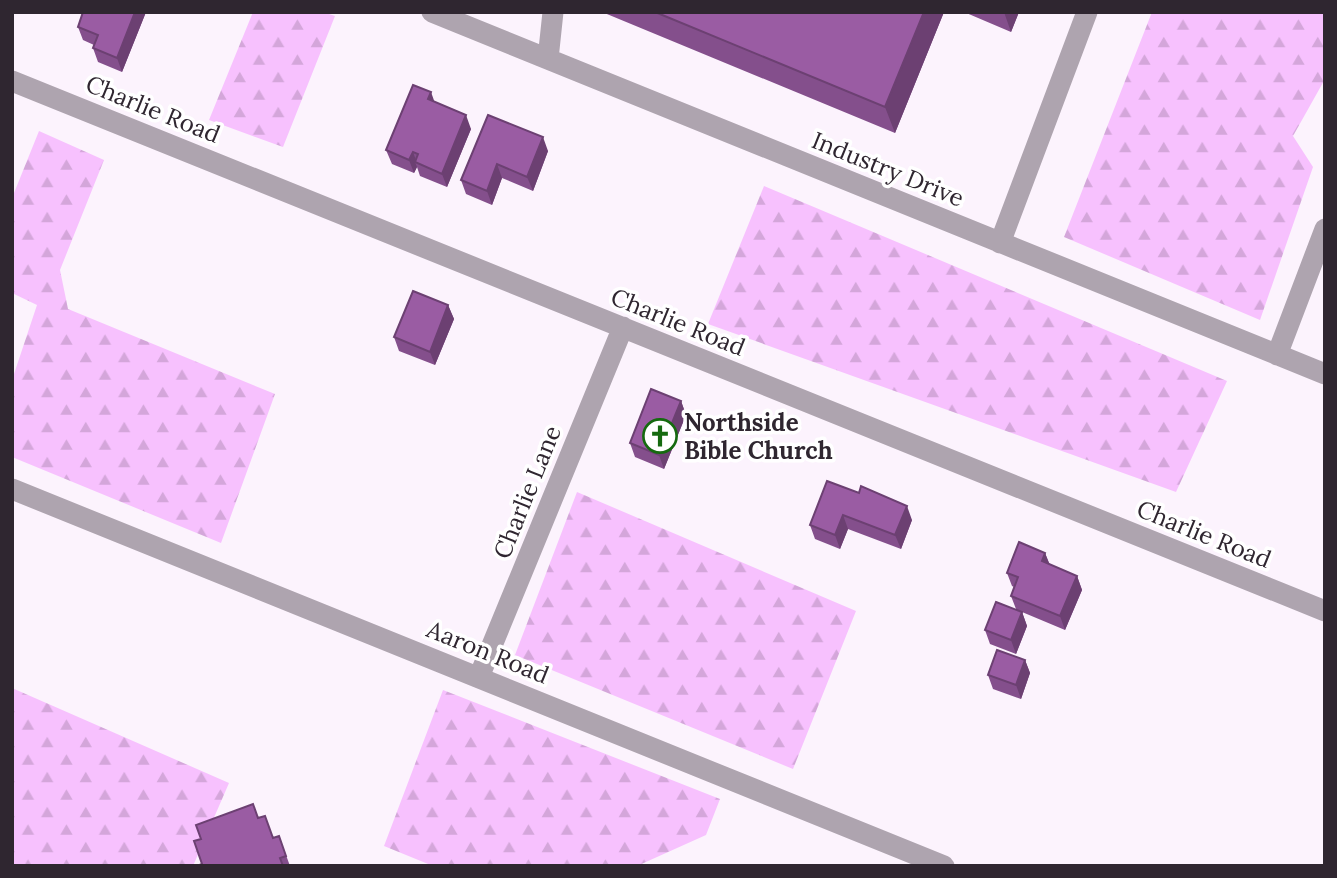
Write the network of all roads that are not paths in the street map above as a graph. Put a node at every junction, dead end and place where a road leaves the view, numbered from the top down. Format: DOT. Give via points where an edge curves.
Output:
graph roads {
  1 [pos="432,12"];
  2 [pos="553,12"];
  3 [pos="1087,12"];
  4 [pos="548,59"];
  5 [pos="12,81"];
  6 [pos="1325,229"];
  7 [pos="1000,243"];
  8 [pos="623,327"];
  9 [pos="1277,355"];
  10 [pos="1325,374"];
  11 [pos="12,489"];
  12 [pos="1325,611"];
  13 [pos="479,677"];
  14 [pos="944,866"];
  1 -- 4 [label="street, Industry Drive"];
  2 -- 4 [label="street"];
  3 -- 7 [label="street"];
  4 -- 7 [label="street, Industry Drive"];
  5 -- 8 [label="street, Charlie Road"];
  6 -- 9 [label="street"];
  7 -- 9 [label="street, Industry Drive"];
  8 -- 12 [label="street, Charlie Road"];
  8 -- 13 [label="street, Charlie Lane"];
  9 -- 10 [label="street, Industry Drive"];
  11 -- 13 [label="street, Aaron Road"];
  13 -- 14 [label="street, Aaron Road"];
}
